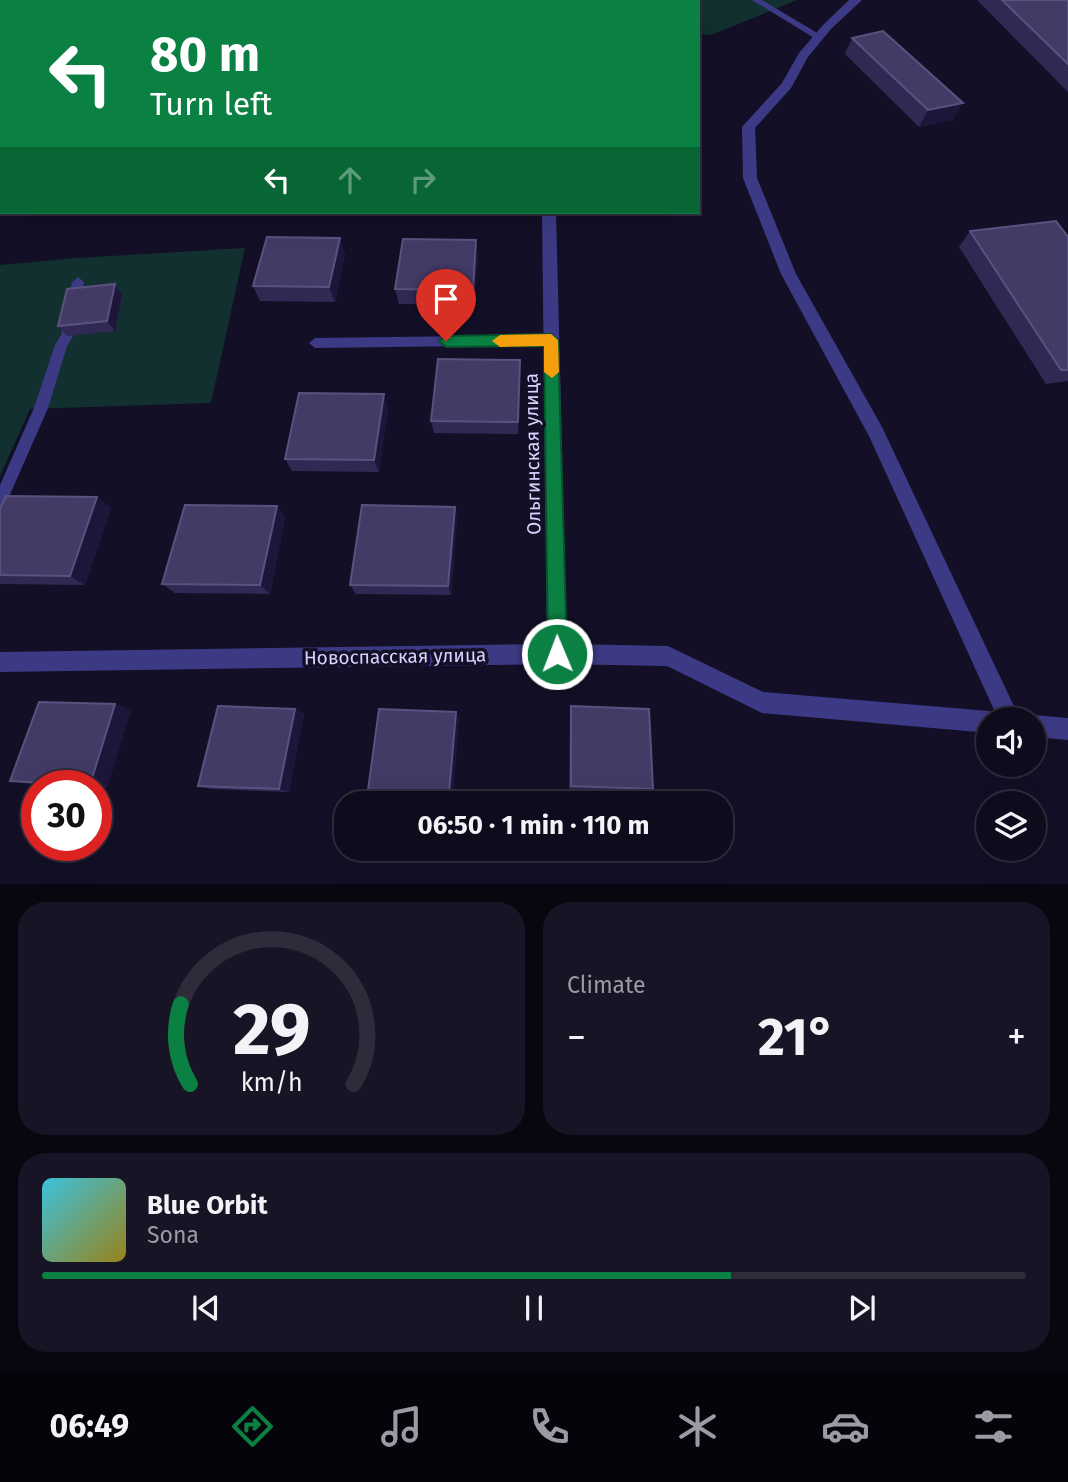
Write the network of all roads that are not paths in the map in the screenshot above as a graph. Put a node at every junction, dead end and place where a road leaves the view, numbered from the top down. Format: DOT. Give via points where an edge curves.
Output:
graph roads {
  1 [pos="756,0"];
  2 [pos="856,0"];
  3 [pos="819,37"];
  4 [pos="549,214"];
  5 [pos="78,282"];
  6 [pos="551,340"];
  7 [pos="315,343"];
  8 [pos="0,501"];
  9 [pos="557,654"];
  10 [pos="0,662"];
  11 [pos="1003,707"];
  12 [pos="976,721"];
  13 [pos="1046,727"];
  14 [pos="1068,729"];
  1 -- 3 [label="lane"];
  2 -- 3 [label="street"];
  3 -- 11 [label="street" via="787,85 748,127 750,178 789,274 876,432"];
  4 -- 6 [label="street, Ольгинская улица"];
  5 -- 8 [label="lane" via="67,336"];
  6 -- 7 [label="lane"];
  6 -- 9 [label="street, Ольгинская улица"];
  9 -- 10 [label="street, Новоспасская улица"];
  9 -- 12 [label="street, Новоспасская улица" via="668,656 762,702"];
  13 -- 14 [label="street"];
}
